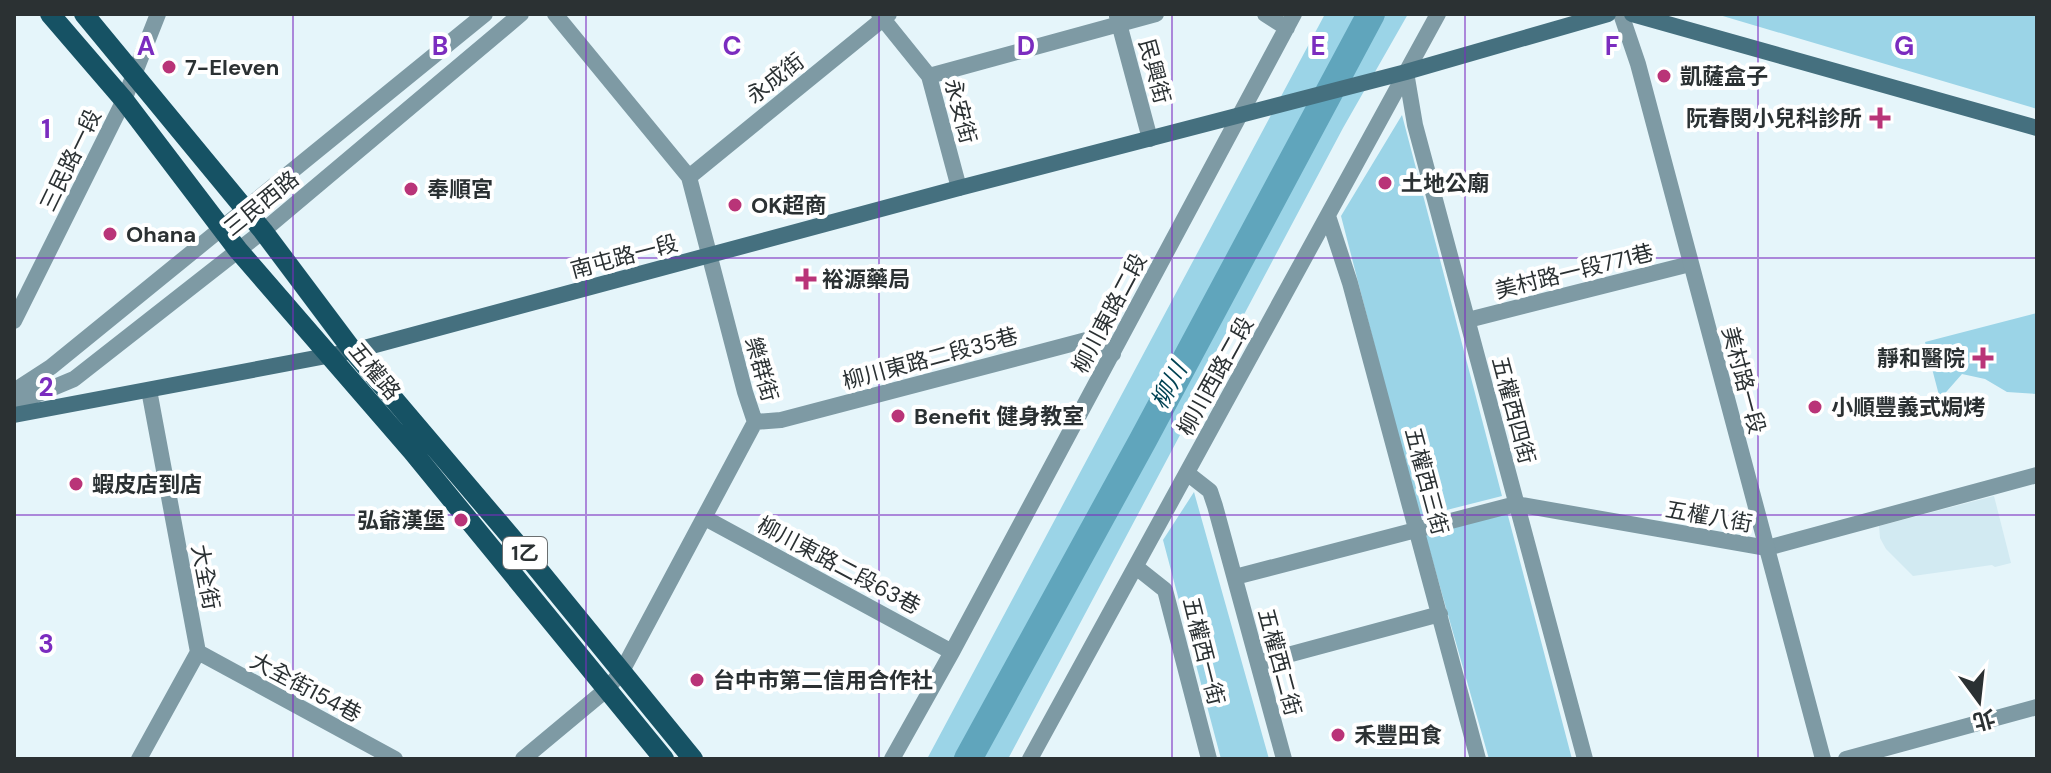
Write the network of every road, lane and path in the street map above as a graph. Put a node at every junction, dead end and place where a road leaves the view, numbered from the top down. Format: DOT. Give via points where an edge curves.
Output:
graph roads {
  1 [pos="50,14"];
  2 [pos="84,14"];
  3 [pos="158,14"];
  4 [pos="485,14"];
  5 [pos="521,14"];
  6 [pos="555,14"];
  7 [pos="1156,14"];
  8 [pos="1265,14"];
  9 [pos="1438,14"];
  10 [pos="1608,14"];
  11 [pos="1621,14"];
  12 [pos="1632,14"];
  13 [pos="883,16"];
  14 [pos="1118,19"];
  15 [pos="1290,21"];
  16 [pos="1406,72"];
  17 [pos="133,73"];
  18 [pos="929,76"];
  19 [pos="124,100"];
  20 [pos="1240,116"];
  21 [pos="2037,128"];
  22 [pos="1150,139"];
  23 [pos="689,177"];
  24 [pos="959,188"];
  25 [pos="245,210"];
  26 [pos="1328,216"];
  27 [pos="223,230"];
  28 [pos="263,231"];
  29 [pos="238,250"];
  30 [pos="708,256"];
  31 [pos="1690,264"];
  32 [pos="1468,320"];
  33 [pos="14,321"];
  34 [pos="353,351"];
  35 [pos="1113,354"];
  36 [pos="331,355"];
  37 [pos="149,390"];
  38 [pos="14,391"];
  39 [pos="14,404"];
  40 [pos="14,415"];
  41 [pos="755,422"];
  42 [pos="1187,473"];
  43 [pos="2037,475"];
  44 [pos="1516,504"];
  45 [pos="705,518"];
  46 [pos="1417,530"];
  47 [pos="1767,548"];
  48 [pos="1136,567"];
  49 [pos="1235,577"];
  50 [pos="1440,614"];
  51 [pos="198,652"];
  52 [pos="952,652"];
  53 [pos="1258,663"];
  54 [pos="622,671"];
  55 [pos="607,689"];
  56 [pos="2037,707"];
  57 [pos="139,759"];
  58 [pos="395,759"];
  59 [pos="523,759"];
  60 [pos="664,759"];
  61 [pos="693,759"];
  62 [pos="892,759"];
  63 [pos="1030,759"];
  64 [pos="1209,759"];
  65 [pos="1284,759"];
  66 [pos="1478,759"];
  67 [pos="1585,759"];
  68 [pos="1823,759"];
  69 [pos="1846,759"];
  1 -- 19 [label="main road, 五權路 / 1乙"];
  2 -- 17 [label="main road, 五權路 / 1乙"];
  3 -- 17 [label="street, 三民路一段"];
  4 -- 25 [label="street, 三民西路"];
  5 -- 28 [label="street, 三民西路"];
  6 -- 23 [label="street, 樂群街"];
  7 -- 14 [label="street"];
  8 -- 15 [label="street"];
  9 -- 16 [label="street, 柳川西路二段"];
  10 -- 16 [label="main road"];
  11 -- 31 [label="street, 美村路一段"];
  12 -- 21 [label="main road"];
  13 -- 18 [label="street, 永安街"];
  13 -- 23 [label="street, 永成街"];
  14 -- 18 [label="street"];
  14 -- 22 [label="street, 民興街"];
  15 -- 20 [label="street, 柳川東路二段"];
  16 -- 20 [label="main road, 南屯路一段"];
  16 -- 26 [label="street, 柳川西路二段"];
  16 -- 32 [label="street, 五權西四街" via="1415,125"];
  17 -- 19 [label="street, 三民路一段"];
  17 -- 25 [label="main road, 五權路 / 1乙"];
  18 -- 24 [label="street, 永安街"];
  19 -- 27 [label="main road, 五權路 / 1乙"];
  19 -- 33 [label="street, 三民路一段"];
  20 -- 22 [label="main road, 南屯路一段"];
  20 -- 35 [label="street, 柳川東路二段"];
  22 -- 24 [label="main road, 南屯路一段"];
  23 -- 30 [label="street, 樂群街"];
  24 -- 30 [label="main road, 南屯路一段"];
  25 -- 27 [label="street, 三民西路"];
  25 -- 28 [label="main road, 五權路 / 1乙"];
  26 -- 42 [label="street, 柳川西路二段"];
  26 -- 46 [label="street, 五權西三街"];
  27 -- 29 [label="main road, 五權路 / 1乙"];
  27 -- 38 [label="street, 三民西路"];
  28 -- 29 [label="street, 三民西路"];
  28 -- 34 [label="main road, 五權路 / 1乙"];
  29 -- 36 [label="main road, 五權路 / 1乙"];
  29 -- 39 [label="street, 三民西路" via="74,379"];
  30 -- 34 [label="main road, 南屯路一段"];
  30 -- 41 [label="street, 樂群街"];
  31 -- 32 [label="street, 美村路一段771巷"];
  31 -- 47 [label="street, 美村路一段"];
  32 -- 44 [label="street, 五權西四街"];
  34 -- 36 [label="main road, 南屯路一段"];
  34 -- 54 [label="main road, 五權路 / 1乙"];
  35 -- 41 [label="street, 柳川東路二段35巷" via="1090,339 781,420"];
  35 -- 52 [label="street, 柳川東路二段"];
  36 -- 37 [label="main road, 南屯路一段"];
  36 -- 55 [label="main road, 五權路 / 1乙"];
  37 -- 40 [label="main road, 南屯路一段"];
  37 -- 51 [label="street, 大全街"];
  41 -- 45 [label="street, 樂群街"];
  42 -- 48 [label="street, 柳川西路二段"];
  42 -- 49 [label="street, 五權西二街" via="1210,491"];
  43 -- 47 [label="street, 五權八街"];
  44 -- 46 [label="street, 五權八街"];
  44 -- 47 [label="street, 五權八街"];
  44 -- 67 [label="street, 五權西四街"];
  45 -- 52 [label="street, 柳川東路二段63巷"];
  45 -- 54 [label="street, 樂群街"];
  46 -- 49 [label="street"];
  46 -- 50 [label="street, 五權西三街"];
  47 -- 68 [label="street, 美村路一段"];
  48 -- 63 [label="street, 柳川西路二段"];
  48 -- 64 [label="street, 五權西一街" via="1165,590"];
  49 -- 53 [label="street, 五權西二街"];
  50 -- 53 [label="street"];
  50 -- 66 [label="street, 五權西三街"];
  51 -- 57 [label="street"];
  51 -- 58 [label="street, 大全街154巷"];
  52 -- 62 [label="street, 柳川東路二段"];
  53 -- 65 [label="street, 五權西二街"];
  54 -- 55 [label="street, 樂群街"];
  54 -- 61 [label="main road, 五權路 / 1乙"];
  55 -- 59 [label="street, 樂群街"];
  55 -- 60 [label="main road, 五權路 / 1乙"];
  56 -- 69 [label="street"];
}
